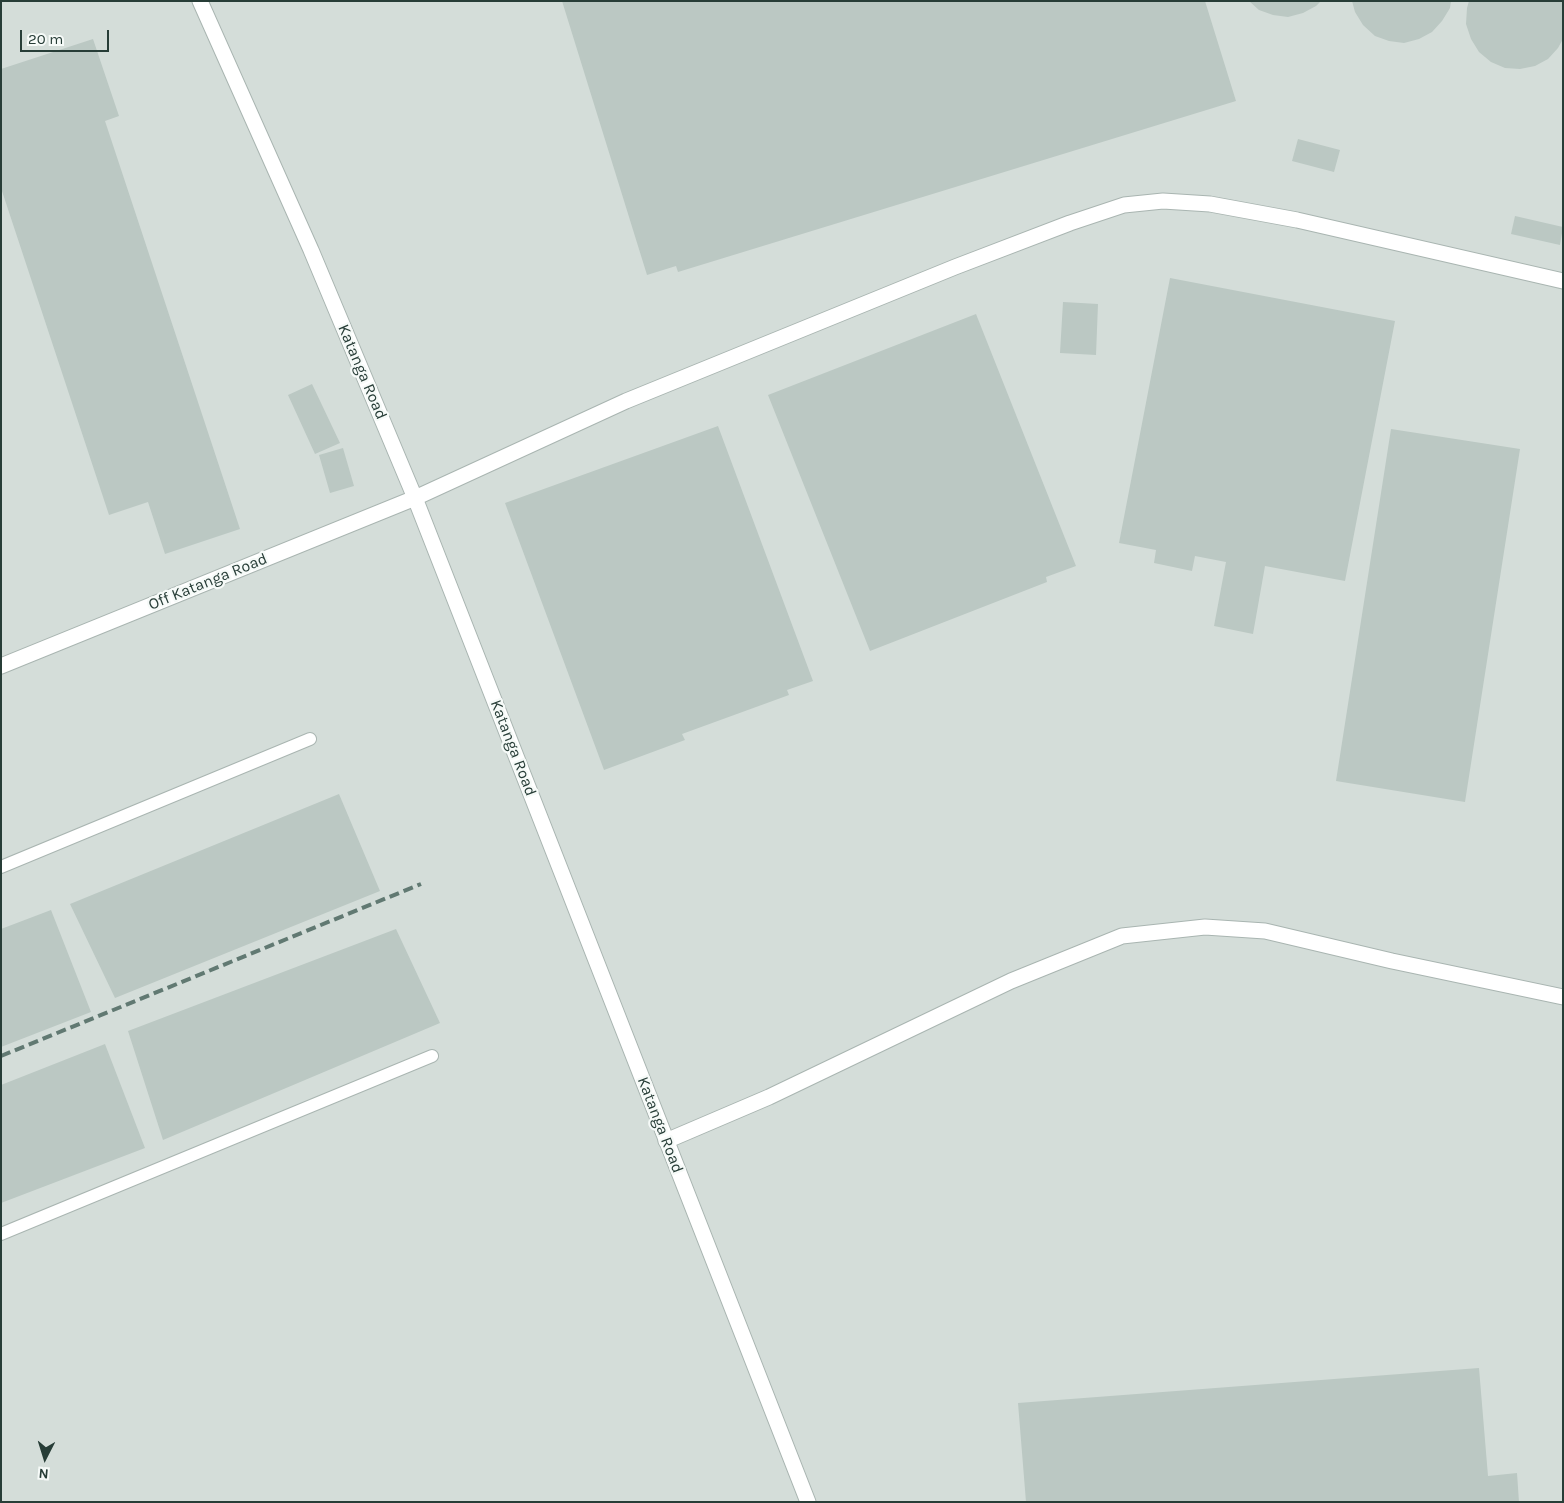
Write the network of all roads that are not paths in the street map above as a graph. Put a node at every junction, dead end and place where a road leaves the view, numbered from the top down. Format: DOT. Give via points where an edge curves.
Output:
graph roads {
  1 [pos="200,1"];
  2 [pos="1563,281"];
  3 [pos="416,498"];
  4 [pos="1,666"];
  5 [pos="310,739"];
  6 [pos="1,867"];
  7 [pos="1563,997"];
  8 [pos="432,1056"];
  9 [pos="666,1141"];
  10 [pos="1,1234"];
  11 [pos="808,1502"];
  1 -- 3 [label="street, Katanga Road" via="311,250"];
  2 -- 3 [label="street, Off Katanga Road" via="1298,220 1210,204 1163,201 1124,205 955,267 626,401"];
  3 -- 4 [label="street, Off Katanga Road"];
  3 -- 9 [label="street, Katanga Road"];
  5 -- 6 [label="lane"];
  7 -- 9 [label="street" via="1392,962 1265,931 1205,927 1122,936 1012,981 769,1097"];
  8 -- 10 [label="lane"];
  9 -- 11 [label="street, Katanga Road"];
}
